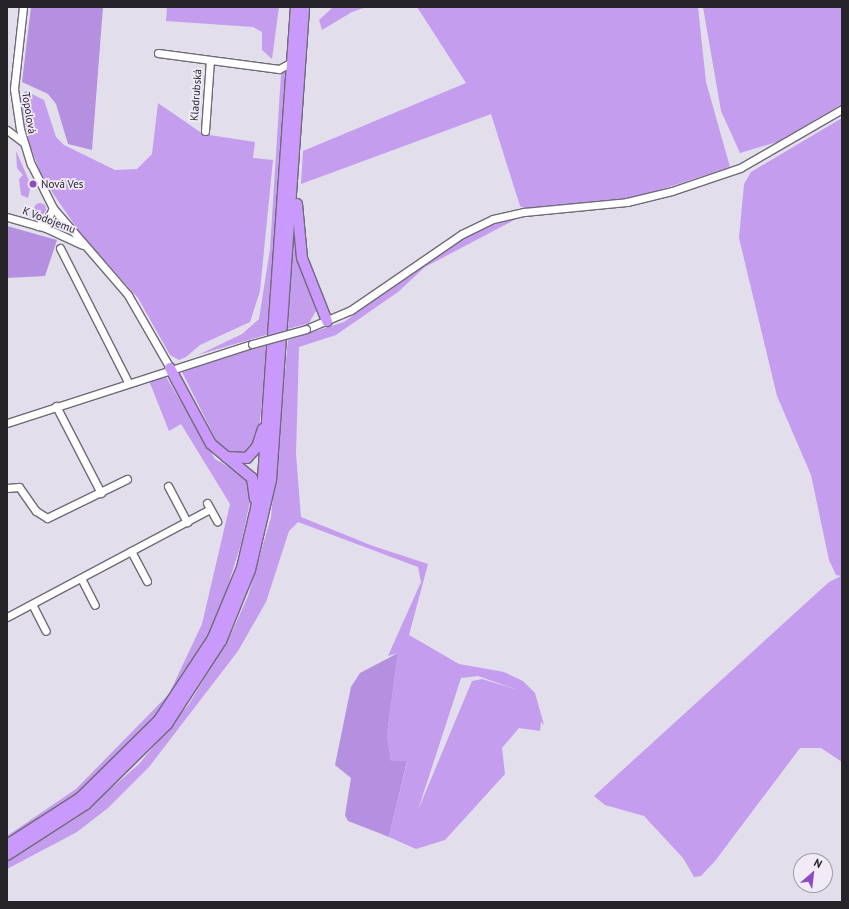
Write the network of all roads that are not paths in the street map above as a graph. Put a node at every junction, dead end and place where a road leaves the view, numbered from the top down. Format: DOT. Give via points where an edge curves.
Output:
graph roads {
  1 [pos="23,7"];
  2 [pos="296,7"];
  3 [pos="304,7"];
  4 [pos="158,53"];
  5 [pos="210,60"];
  6 [pos="292,62"];
  7 [pos="842,109"];
  8 [pos="7,130"];
  9 [pos="205,131"];
  10 [pos="23,142"];
  11 [pos="295,161"];
  12 [pos="53,208"];
  13 [pos="7,217"];
  14 [pos="38,226"];
  15 [pos="84,246"];
  16 [pos="60,248"];
  17 [pos="327,321"];
  18 [pos="273,350"];
  19 [pos="170,368"];
  20 [pos="128,382"];
  21 [pos="56,406"];
  22 [pos="7,423"];
  23 [pos="222,456"];
  24 [pos="127,479"];
  25 [pos="168,486"];
  26 [pos="7,488"];
  27 [pos="101,493"];
  28 [pos="217,521"];
  29 [pos="187,522"];
  30 [pos="131,551"];
  31 [pos="81,578"];
  32 [pos="147,581"];
  33 [pos="32,604"];
  34 [pos="96,605"];
  35 [pos="226,609"];
  36 [pos="7,617"];
  37 [pos="46,631"];
  38 [pos="7,845"];
  39 [pos="7,854"];
  1 -- 10 [label="street, Topolová" via="14,89"];
  2 -- 6 [label="highway"];
  3 -- 11 [label="highway"];
  4 -- 5 [label="street, Kladrubská"];
  5 -- 6 [label="street, Kladrubská" via="279,68"];
  5 -- 9 [label="street, Kladrubská"];
  6 -- 18 [label="highway"];
  7 -- 17 [label="street" via="740,168 672,191 627,202 524,212 493,218 462,234 351,310"];
  8 -- 10 [label="street"];
  10 -- 12 [label="street, Topolová"];
  11 -- 17 [label="highway" via="302,258"];
  11 -- 39 [label="highway" via="271,480 257,547 234,612 193,688 152,742 86,804"];
  12 -- 14 [label="street" via="48,218"];
  12 -- 15 [label="street, Topolová"];
  13 -- 14 [label="street, K Vodojemu"];
  14 -- 15 [label="street, K Vodojemu"];
  15 -- 19 [label="street, Topolová" via="128,295"];
  16 -- 20 [label="street"];
  17 -- 19 [label="street, bridge"];
  18 -- 23 [label="highway" via="268,369 263,428 257,447 241,460"];
  18 -- 35 [label="highway" via="259,500 249,545"];
  19 -- 20 [label="street"];
  19 -- 23 [label="highway" via="211,444"];
  20 -- 21 [label="street"];
  21 -- 22 [label="street"];
  21 -- 27 [label="street"];
  23 -- 35 [label="highway" via="247,472 256,491"];
  24 -- 27 [label="street"];
  25 -- 29 [label="street"];
  26 -- 27 [label="street" via="19,487 36,511 47,518"];
  28 -- 29 [label="street" via="209,506"];
  29 -- 30 [label="street"];
  30 -- 31 [label="street"];
  30 -- 32 [label="street"];
  31 -- 33 [label="street"];
  31 -- 34 [label="street"];
  33 -- 36 [label="street"];
  33 -- 37 [label="street"];
  35 -- 38 [label="highway" via="186,684 145,736 80,798"];
}
